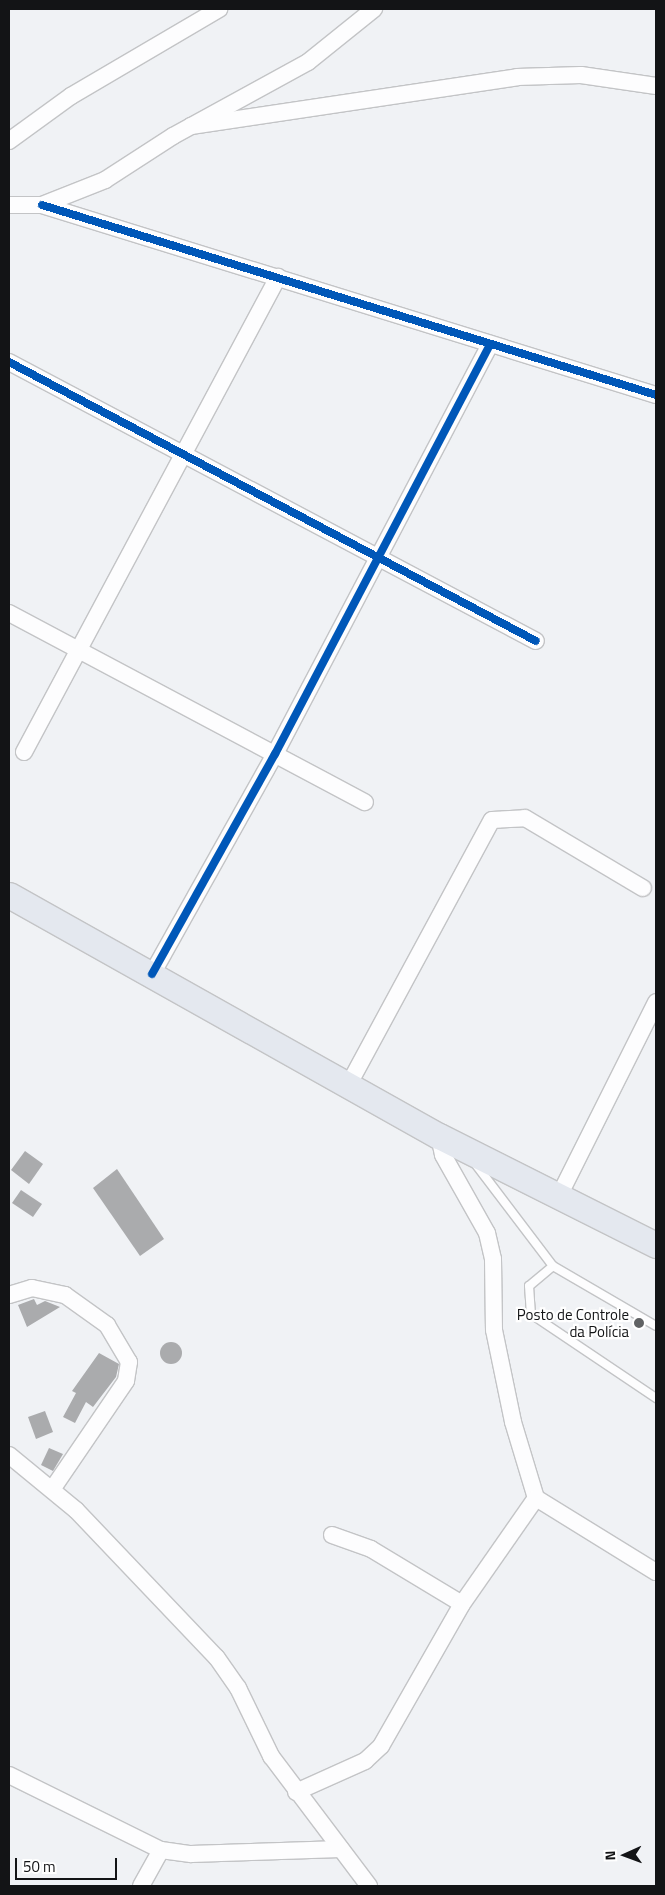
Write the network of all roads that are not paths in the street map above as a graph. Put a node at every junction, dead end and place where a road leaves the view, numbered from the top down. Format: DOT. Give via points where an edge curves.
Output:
graph roads {
  1 [pos="218,9"];
  2 [pos="374,9"];
  3 [pos="656,86"];
  4 [pos="190,126"];
  5 [pos="9,141"];
  6 [pos="9,205"];
  7 [pos="42,205"];
  8 [pos="278,277"];
  9 [pos="490,344"];
  10 [pos="9,362"];
  11 [pos="656,395"];
  12 [pos="182,456"];
  13 [pos="379,561"];
  14 [pos="9,613"];
  15 [pos="536,642"];
  16 [pos="79,650"];
  17 [pos="24,752"];
  18 [pos="275,754"];
  19 [pos="365,802"];
  20 [pos="643,888"];
  21 [pos="9,895"];
  22 [pos="152,974"];
  23 [pos="656,1002"];
  24 [pos="349,1084"];
  25 [pos="439,1136"];
  26 [pos="467,1149"];
  27 [pos="559,1196"];
  28 [pos="656,1245"];
  29 [pos="553,1266"];
  30 [pos="9,1295"];
  31 [pos="656,1326"];
  32 [pos="656,1398"];
  33 [pos="9,1455"];
  34 [pos="53,1488"];
  35 [pos="536,1498"];
  36 [pos="332,1535"];
  37 [pos="656,1572"];
  38 [pos="462,1604"];
  39 [pos="9,1775"];
  40 [pos="296,1792"];
  41 [pos="341,1849"];
  42 [pos="161,1850"];
  43 [pos="141,1886"];
  44 [pos="369,1886"];
  1 -- 5 [label="street" via="71,96"];
  2 -- 4 [label="street" via="308,62"];
  3 -- 4 [label="street" via="581,76 517,77"];
  4 -- 7 [label="street" via="105,180"];
  6 -- 7 [label="street"];
  7 -- 8 [label="street"];
  8 -- 9 [label="street"];
  8 -- 12 [label="street"];
  9 -- 11 [label="street"];
  9 -- 13 [label="street"];
  10 -- 12 [label="street"];
  12 -- 13 [label="street"];
  12 -- 16 [label="street"];
  13 -- 15 [label="street"];
  13 -- 18 [label="street"];
  14 -- 16 [label="street"];
  16 -- 17 [label="street"];
  16 -- 18 [label="street"];
  18 -- 19 [label="street"];
  18 -- 22 [label="street"];
  20 -- 24 [label="street" via="524,818 492,820"];
  21 -- 22 [label="main road"];
  22 -- 24 [label="main road"];
  23 -- 27 [label="street"];
  24 -- 25 [label="main road"];
  25 -- 26 [label="main road"];
  25 -- 35 [label="street" via="443,1155 487,1233 493,1259 494,1330 513,1422"];
  26 -- 27 [label="main road"];
  26 -- 29 [label="lane"];
  27 -- 28 [label="main road"];
  29 -- 31 [label="lane"];
  29 -- 32 [label="lane" via="529,1286 531,1314"];
  30 -- 34 [label="street" via="32,1288 65,1295 107,1325 129,1362 126,1381"];
  33 -- 34 [label="street"];
  34 -- 40 [label="street" via="218,1658"];
  35 -- 37 [label="street"];
  35 -- 38 [label="street"];
  36 -- 38 [label="street" via="372,1549"];
  38 -- 40 [label="street" via="381,1746 365,1760"];
  39 -- 42 [label="street"];
  40 -- 41 [label="street"];
  41 -- 42 [label="street" via="191,1854"];
  41 -- 44 [label="street"];
  42 -- 43 [label="street"];
}
